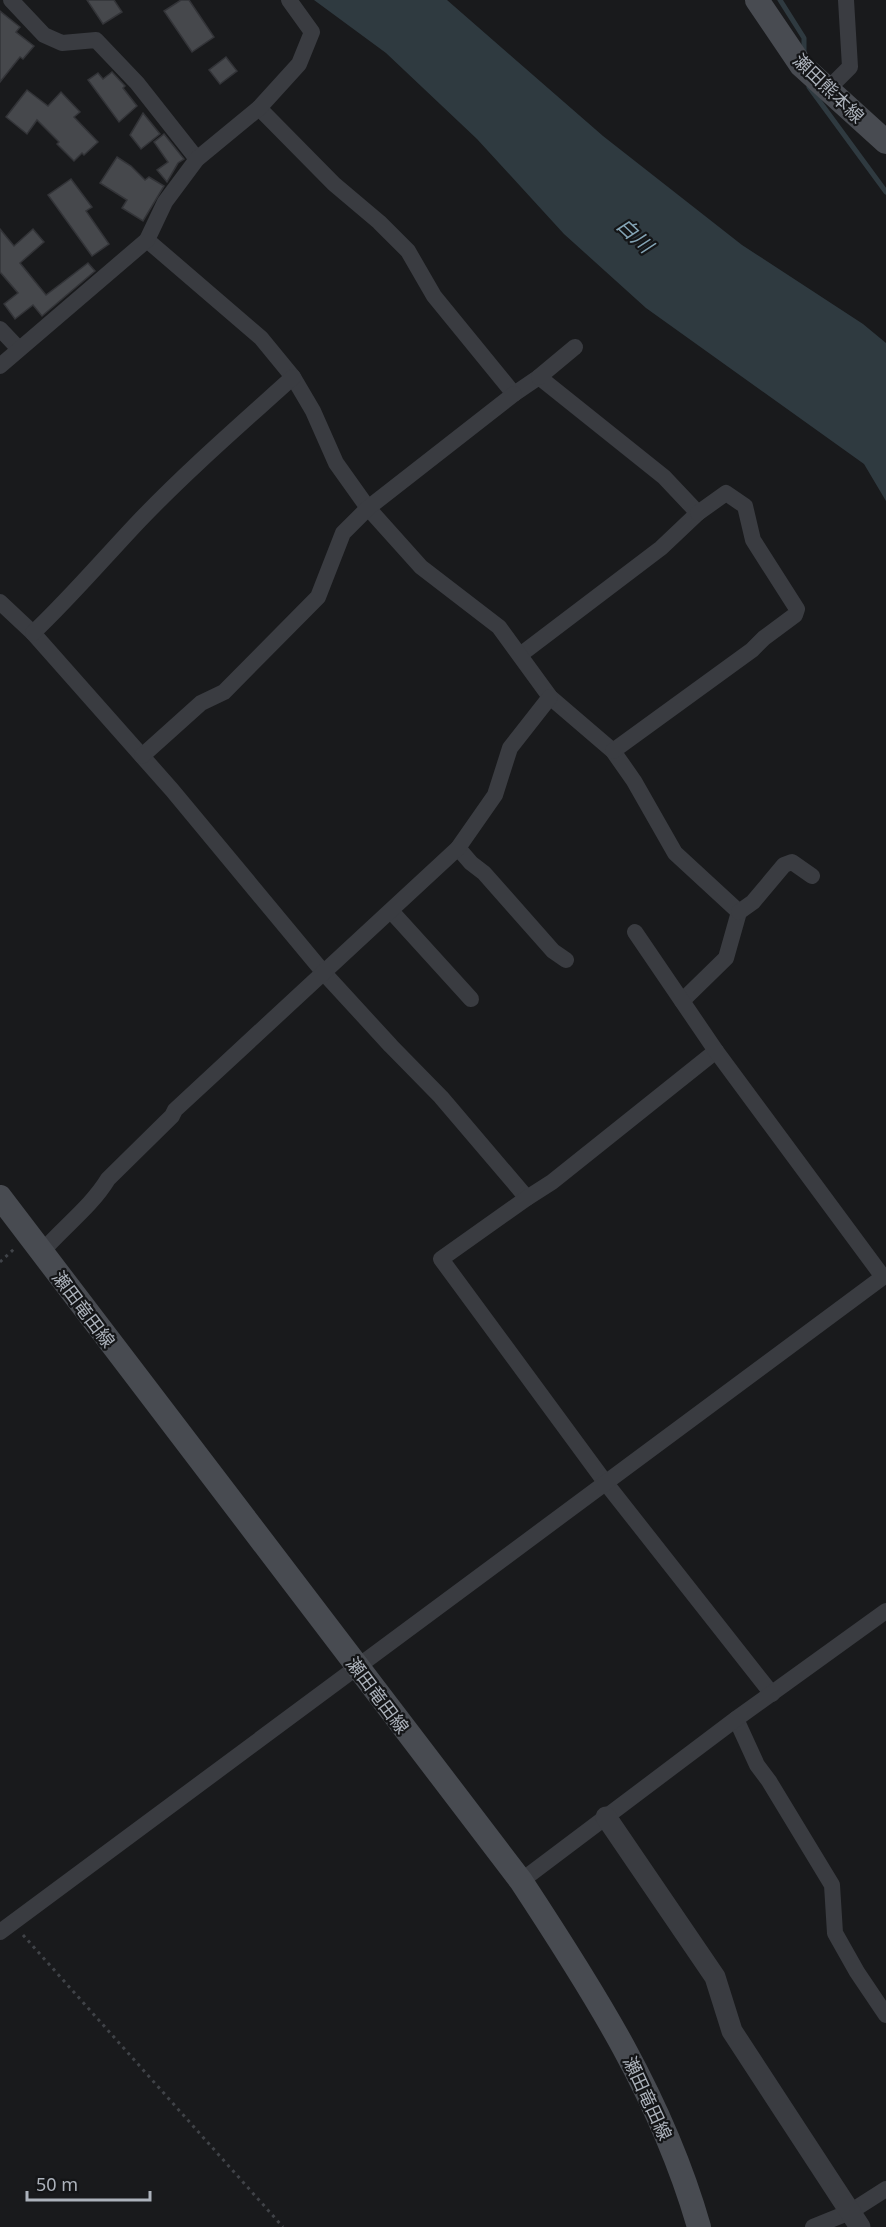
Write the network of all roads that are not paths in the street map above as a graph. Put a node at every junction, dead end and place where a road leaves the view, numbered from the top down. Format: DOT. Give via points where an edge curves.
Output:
graph roads {
  1 [pos="11,0"];
  2 [pos="289,0"];
  3 [pos="757,0"];
  4 [pos="846,0"];
  5 [pos="827,90"];
  6 [pos="260,108"];
  7 [pos="886,142"];
  8 [pos="197,159"];
  9 [pos="147,240"];
  10 [pos="0,328"];
  11 [pos="575,347"];
  12 [pos="19,349"];
  13 [pos="0,366"];
  14 [pos="293,377"];
  15 [pos="539,377"];
  16 [pos="514,394"];
  17 [pos="368,508"];
  18 [pos="698,513"];
  19 [pos="0,602"];
  20 [pos="33,633"];
  21 [pos="520,655"];
  22 [pos="550,697"];
  23 [pos="613,751"];
  24 [pos="142,756"];
  25 [pos="458,848"];
  26 [pos="812,876"];
  27 [pos="391,911"];
  28 [pos="739,912"];
  29 [pos="635,932"];
  30 [pos="566,960"];
  31 [pos="324,973"];
  32 [pos="471,999"];
  33 [pos="682,1001"];
  34 [pos="716,1051"];
  35 [pos="0,1197"];
  36 [pos="527,1198"];
  37 [pos="41,1253"];
  38 [pos="884,1276"];
  39 [pos="605,1482"];
  40 [pos="886,1611"];
  41 [pos="357,1668"];
  42 [pos="772,1694"];
  43 [pos="736,1719"];
  44 [pos="606,1817"];
  45 [pos="521,1881"];
  46 [pos="6,1927"];
  47 [pos="886,2015"];
  48 [pos="886,2189"];
  49 [pos="855,2219"];
  50 [pos="699,2227"];
  51 [pos="813,2227"];
  1 -- 8 [label="street" via="44,35 62,43 96,40 137,83"];
  2 -- 6 [label="street" via="312,32 299,64"];
  3 -- 5 [label="main road, 瀬田熊本線" via="801,64"];
  4 -- 5 [label="street" via="850,67"];
  5 -- 7 [label="main road, 瀬田熊本線"];
  6 -- 8 [label="street"];
  6 -- 16 [label="street" via="334,184 408,251 434,296"];
  8 -- 9 [label="street" via="165,202"];
  9 -- 12 [label="street"];
  9 -- 14 [label="street" via="261,338"];
  10 -- 12 [label="street"];
  11 -- 15 [label="street"];
  12 -- 13 [label="street"];
  14 -- 17 [label="street" via="314,411 336,463"];
  14 -- 20 [label="street" via="163,497"];
  15 -- 16 [label="street"];
  15 -- 18 [label="street" via="664,477"];
  16 -- 17 [label="street"];
  17 -- 21 [label="street" via="421,567 499,627"];
  17 -- 24 [label="street" via="344,533 318,597 225,692 201,703"];
  18 -- 21 [label="street" via="661,548"];
  18 -- 23 [label="street" via="726,493 745,506 753,540 797,609 795,615"];
  19 -- 20 [label="street"];
  20 -- 24 [label="street"];
  21 -- 22 [label="street"];
  22 -- 23 [label="street"];
  22 -- 25 [label="street" via="510,748 495,795"];
  23 -- 28 [label="street" via="675,853"];
  24 -- 31 [label="street"];
  25 -- 27 [label="street"];
  25 -- 30 [label="street" via="553,951"];
  26 -- 28 [label="street" via="792,862 784,865 753,902"];
  27 -- 31 [label="street"];
  27 -- 32 [label="street"];
  28 -- 33 [label="street" via="726,958"];
  29 -- 33 [label="street"];
  31 -- 36 [label="street" via="441,1097"];
  31 -- 37 [label="street" via="174,1110"];
  33 -- 34 [label="street"];
  34 -- 36 [label="street"];
  34 -- 38 [label="street"];
  35 -- 37 [label="main road, 瀬田竜田線"];
  36 -- 39 [label="street" via="441,1259"];
  37 -- 41 [label="main road, 瀬田竜田線"];
  38 -- 39 [label="street"];
  39 -- 41 [label="street"];
  39 -- 42 [label="street"];
  40 -- 42 [label="street"];
  41 -- 45 [label="main road, 瀬田竜田線"];
  41 -- 46 [label="street"];
  42 -- 43 [label="street"];
  43 -- 44 [label="street"];
  43 -- 47 [label="street" via="757,1765 832,1885 835,1933"];
  44 -- 45 [label="street"];
  44 -- 49 [label="street" via="716,1977 732,2031"];
  45 -- 50 [label="main road, 瀬田竜田線" via="584,1978 640,2076"];
  48 -- 49 [label="street"];
  49 -- 51 [label="street"];
}
